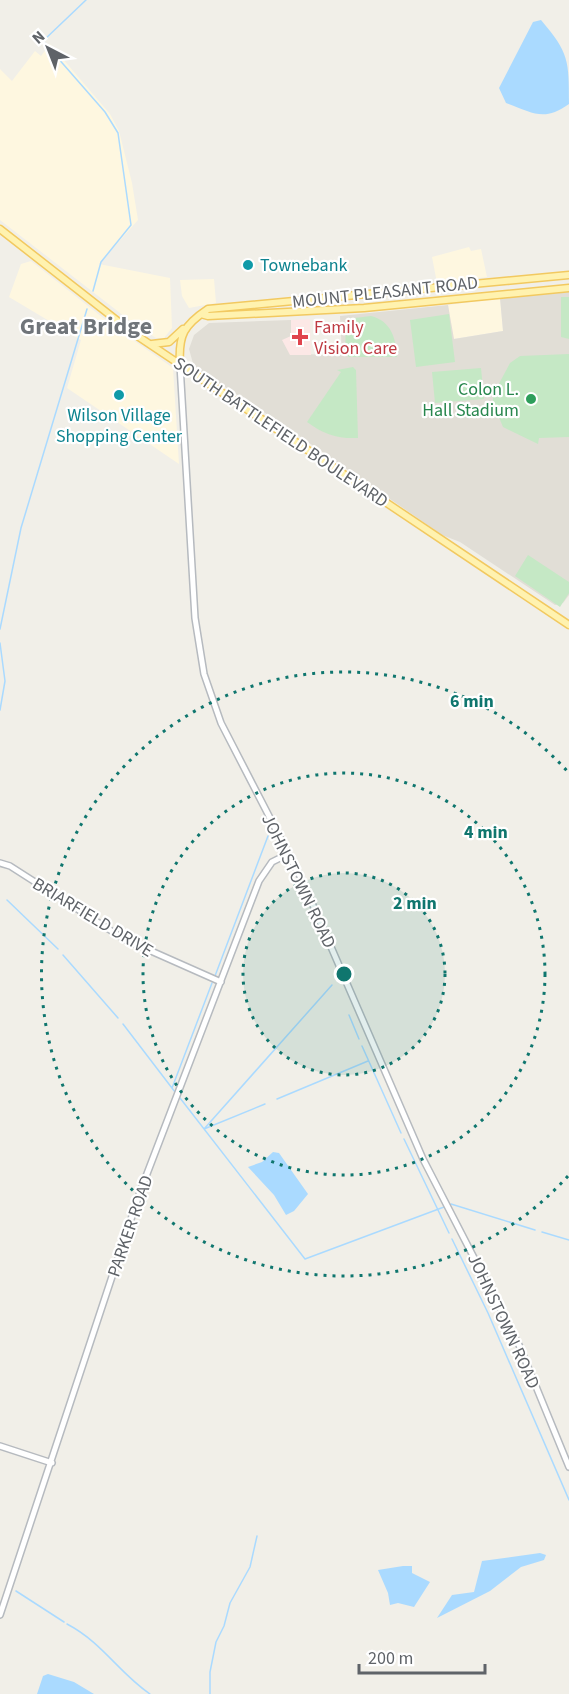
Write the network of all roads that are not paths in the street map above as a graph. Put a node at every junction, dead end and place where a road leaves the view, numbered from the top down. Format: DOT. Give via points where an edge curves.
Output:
graph roads {
  1 [pos="0,229"];
  2 [pos="569,275"];
  3 [pos="569,288"];
  4 [pos="276,303"];
  5 [pos="201,314"];
  6 [pos="219,316"];
  7 [pos="188,324"];
  8 [pos="150,344"];
  9 [pos="180,365"];
  10 [pos="569,625"];
  11 [pos="288,854"];
  12 [pos="0,863"];
  13 [pos="221,982"];
  14 [pos="0,1446"];
  15 [pos="52,1463"];
  16 [pos="569,1467"];
  17 [pos="0,1615"];
  1 -- 8 [label="main road, SOUTH BATTLEFIELD BOULEVARD"];
  2 -- 4 [label="main road, MOUNT PLEASANT ROAD"];
  3 -- 6 [label="main road, MOUNT PLEASANT ROAD" via="364,308"];
  4 -- 5 [label="main road, MOUNT PLEASANT ROAD" via="208,309"];
  4 -- 6 [label="main road" via="225,311"];
  5 -- 6 [label="main road, MOUNT PLEASANT ROAD"];
  5 -- 7 [label="main road, MOUNT PLEASANT ROAD"];
  7 -- 8 [label="main road, MOUNT PLEASANT ROAD" via="169,342"];
  7 -- 9 [label="main road" via="180,346"];
  8 -- 9 [label="main road, SOUTH BATTLEFIELD BOULEVARD"];
  9 -- 10 [label="main road, SOUTH BATTLEFIELD BOULEVARD"];
  9 -- 11 [label="main road, JOHNSTOWN ROAD" via="200,655 221,723"];
  11 -- 13 [label="main road, PARKER ROAD" via="265,870"];
  11 -- 16 [label="main road, JOHNSTOWN ROAD" via="423,1159 519,1345"];
  12 -- 13 [label="main road, BRIARFIELD DRIVE" via="124,939"];
  13 -- 15 [label="main road, PARKER ROAD" via="140,1192"];
  14 -- 15 [label="main road"];
  15 -- 17 [label="main road, PARKER ROAD"];
}
